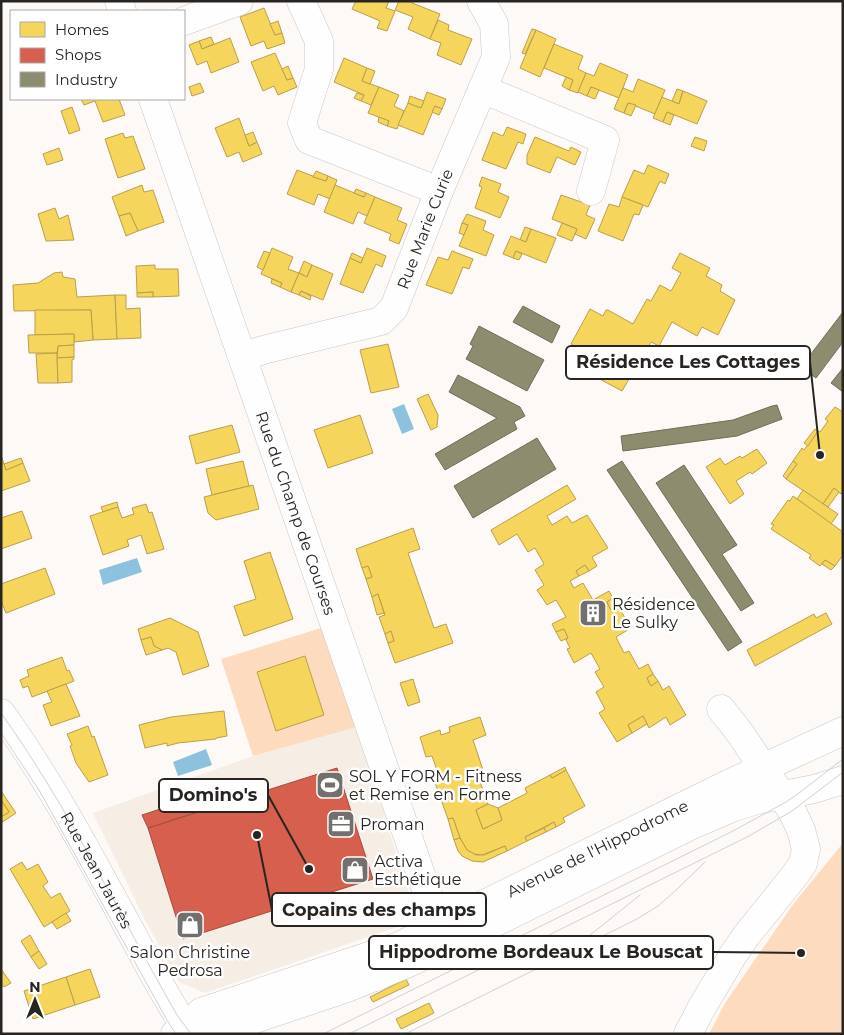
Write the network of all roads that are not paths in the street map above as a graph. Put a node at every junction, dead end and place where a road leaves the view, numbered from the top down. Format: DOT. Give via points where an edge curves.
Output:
graph roads {
  1 [pos="239,1"];
  2 [pos="301,1"];
  3 [pos="481,1"];
  4 [pos="185,21"];
  5 [pos="482,89"];
  6 [pos="153,100"];
  7 [pos="439,191"];
  8 [pos="591,191"];
  9 [pos="242,357"];
  10 [pos="721,709"];
  11 [pos="1,713"];
  12 [pos="843,731"];
  13 [pos="763,768"];
  14 [pos="843,780"];
  15 [pos="782,796"];
  16 [pos="440,926"];
  17 [pos="472,934"];
  18 [pos="376,977"];
  19 [pos="194,1033"];
  20 [pos="688,1034"];
  1 -- 4 [label="street"];
  2 -- 7 [label="street" via="320,41 320,69 302,123 309,140"];
  3 -- 5 [label="street, Rue Marie Curie" via="494,24 496,57"];
  5 -- 7 [label="street, Rue Marie Curie"];
  5 -- 8 [label="street" via="605,140"];
  6 -- 9 [label="street, Rue du Champ de Courses"];
  7 -- 9 [label="street, Rue Marie Curie" via="394,308 381,321"];
  9 -- 16 [label="street, Rue du Champ de Courses"];
  10 -- 13 [label="street"];
  11 -- 19 [label="street, Rue Jean Jaurès" via="48,783 167,998"];
  12 -- 13 [label="street, Avenue de l'Hippodrome"];
  13 -- 15 [label="street"];
  13 -- 16 [label="street, Avenue de l'Hippodrome"];
  14 -- 15 [label="street, Avenue de l'Hippodrome"];
  15 -- 17 [label="street, Avenue de l'Hippodrome" via="734,807 690,826"];
  15 -- 20 [label="street" via="801,830 806,849 803,863 733,955"];
  16 -- 17 [label="street" via="449,931"];
  16 -- 18 [label="street" via="437,938"];
  16 -- 19 [label="street, Avenue de l'Hippodrome" via="399,946 201,1012"];
  17 -- 18 [label="street, Avenue de l'Hippodrome"];
  18 -- 19 [label="street, Avenue de l'Hippodrome"];
}
